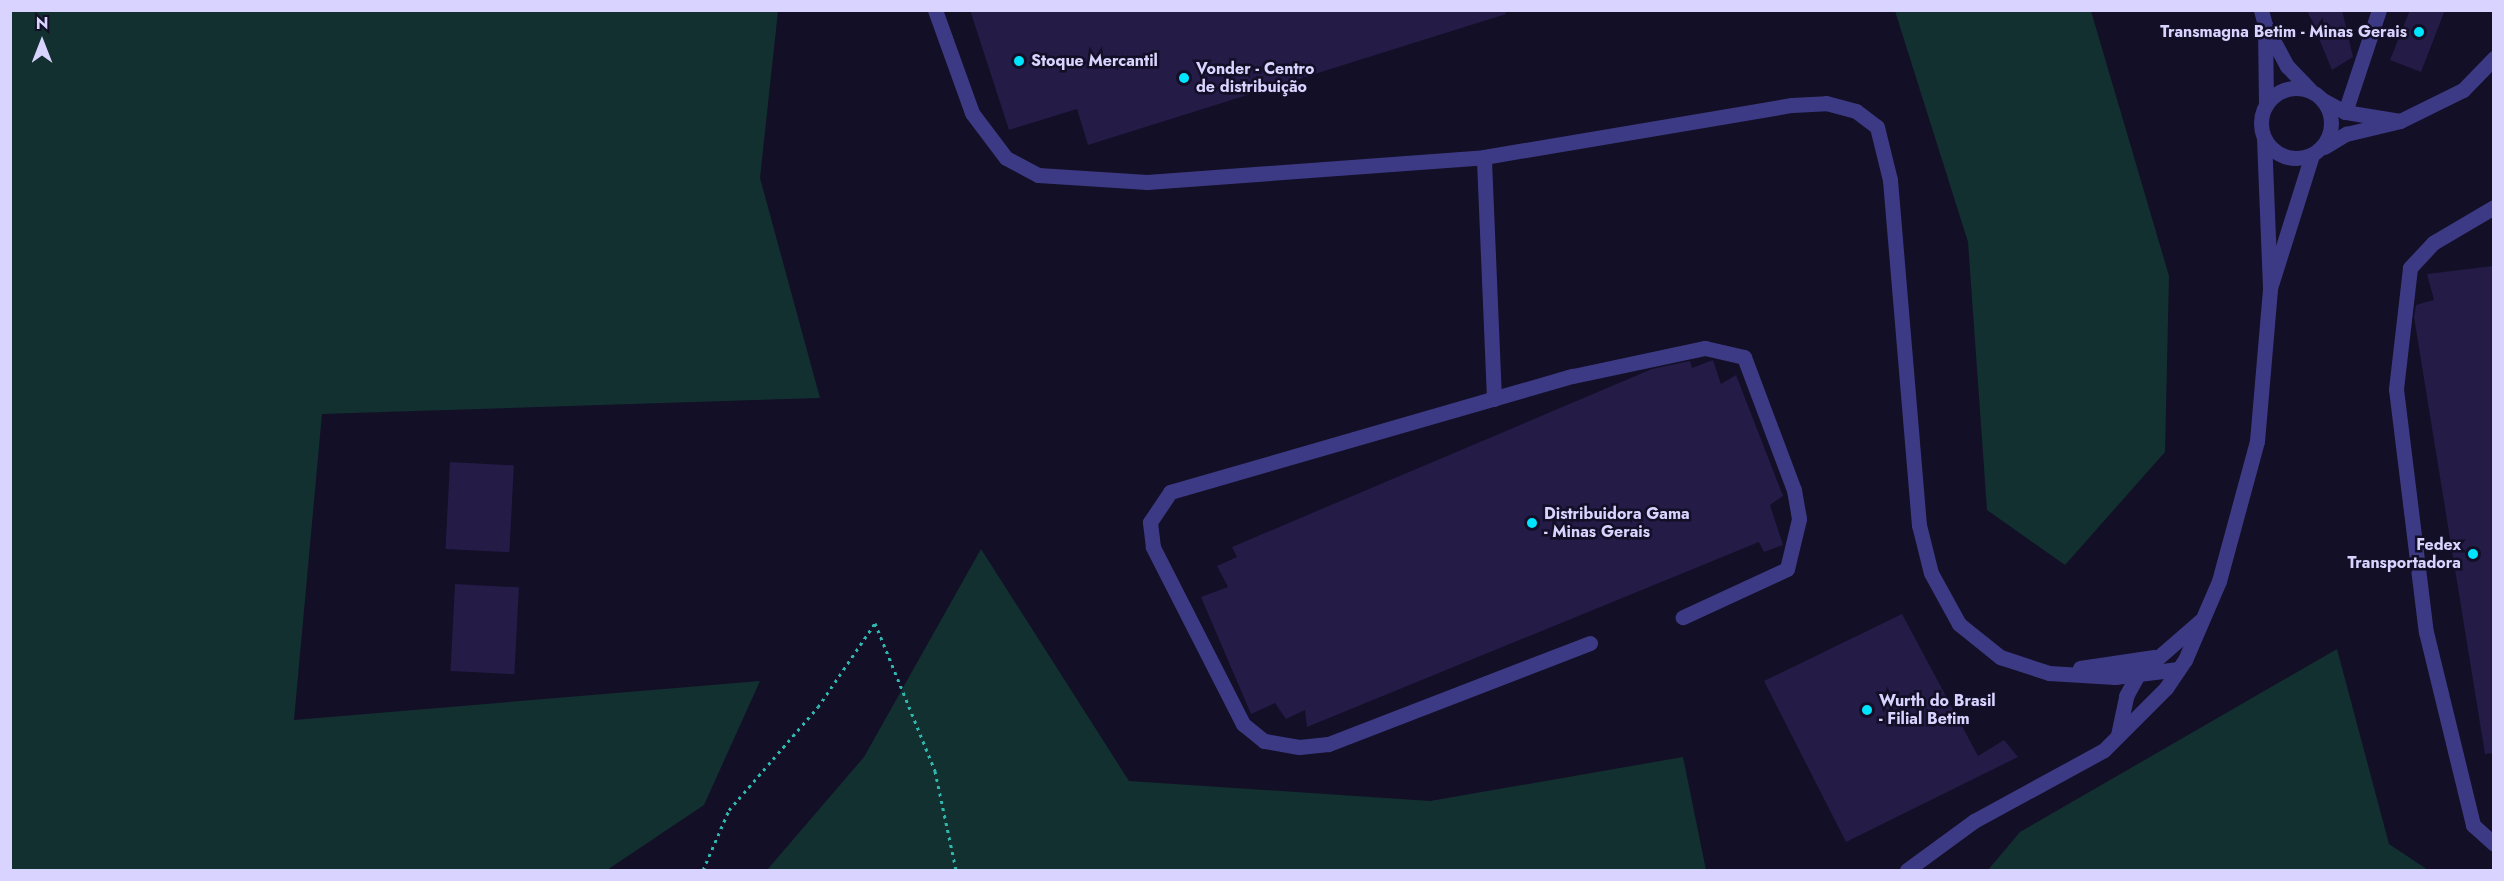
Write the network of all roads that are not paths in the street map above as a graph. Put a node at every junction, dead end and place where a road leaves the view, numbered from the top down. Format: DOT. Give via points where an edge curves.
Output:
graph roads {
  1 [pos="935,10"];
  2 [pos="2379,10"];
  3 [pos="2263,18"];
  4 [pos="2493,58"];
  5 [pos="2310,90"];
  6 [pos="2324,101"];
  7 [pos="2266,105"];
  8 [pos="2345,112"];
  9 [pos="2400,121"];
  10 [pos="2264,138"];
  11 [pos="2316,152"];
  12 [pos="1484,157"];
  13 [pos="2493,207"];
  14 [pos="2270,288"];
  15 [pos="1494,399"];
  16 [pos="2205,616"];
  17 [pos="1683,617"];
  18 [pos="1590,643"];
  19 [pos="2157,656"];
  20 [pos="2178,669"];
  21 [pos="2049,673"];
  22 [pos="2137,676"];
  23 [pos="2118,735"];
  24 [pos="2493,844"];
  25 [pos="1907,870"];
  1 -- 12 [label="lane" via="972,113 1006,158 1038,175 1146,182"];
  2 -- 8 [label="lane"];
  3 -- 5 [label="lane" via="2287,66"];
  3 -- 7 [label="lane"];
  4 -- 9 [label="lane" via="2463,90"];
  5 -- 6 [label="lane"];
  5 -- 7 [label="lane" via="2290,88"];
  6 -- 8 [label="lane"];
  6 -- 11 [label="lane" via="2332,120"];
  7 -- 10 [label="lane"];
  8 -- 9 [label="lane"];
  9 -- 11 [label="lane" via="2346,134"];
  10 -- 11 [label="lane" via="2279,154"];
  10 -- 14 [label="lane"];
  11 -- 14 [label="lane"];
  12 -- 15 [label="lane"];
  12 -- 21 [label="lane" via="1792,105 1826,103 1856,111 1877,127 1890,180 1919,525 1931,573 1959,624 2000,657"];
  13 -- 24 [label="lane" via="2433,243 2410,268 2396,389 2426,632 2473,825"];
  14 -- 16 [label="lane" via="2257,441"];
  15 -- 17 [label="lane" via="1676,352 1705,348 1744,357 1794,490 1796,546 1787,570"];
  15 -- 18 [label="lane" via="1170,492 1150,522 1153,547 1243,724 1264,741 1299,747 1328,744"];
  16 -- 19 [label="lane"];
  16 -- 20 [label="lane"];
  19 -- 21 [label="lane"];
  19 -- 22 [label="lane"];
  20 -- 22 [label="lane"];
  20 -- 23 [label="lane"];
  21 -- 22 [label="lane"];
  22 -- 23 [label="lane" via="2126,696"];
  23 -- 25 [label="lane" via="2079,766 1974,821"];
}
